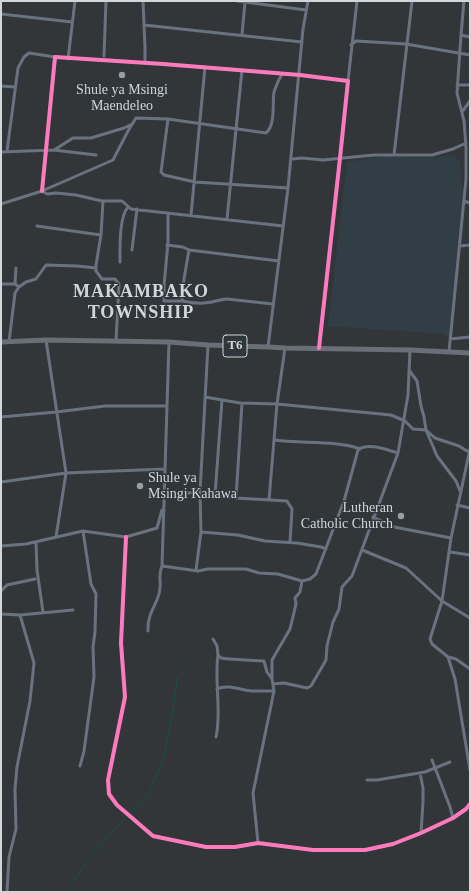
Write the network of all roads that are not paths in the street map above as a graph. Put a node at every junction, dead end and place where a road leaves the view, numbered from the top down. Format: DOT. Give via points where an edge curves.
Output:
graph roads {
  1 [pos="75,1"];
  2 [pos="106,1"];
  3 [pos="143,1"];
  4 [pos="237,1"];
  5 [pos="308,1"];
  6 [pos="357,1"];
  7 [pos="412,1"];
  8 [pos="464,1"];
  9 [pos="245,2"];
  10 [pos="306,10"];
  11 [pos="1,14"];
  12 [pos="72,22"];
  13 [pos="144,25"];
  14 [pos="242,35"];
  15 [pos="461,35"];
  16 [pos="470,37"];
  17 [pos="302,42"];
  18 [pos="406,44"];
  19 [pos="352,45"];
  20 [pos="459,54"];
  21 [pos="470,55"];
  22 [pos="104,56"];
  23 [pos="55,57"];
  24 [pos="68,59"];
  25 [pos="144,63"];
  26 [pos="205,67"];
  27 [pos="242,70"];
  28 [pos="282,74"];
  29 [pos="300,75"];
  30 [pos="348,81"];
  31 [pos="458,85"];
  32 [pos="470,85"];
  33 [pos="1,86"];
  34 [pos="15,87"];
  35 [pos="470,101"];
  36 [pos="462,112"];
  37 [pos="168,119"];
  38 [pos="133,124"];
  39 [pos="200,125"];
  40 [pos="236,130"];
  41 [pos="466,143"];
  42 [pos="54,150"];
  43 [pos="7,151"];
  44 [pos="45,151"];
  45 [pos="1,152"];
  46 [pos="96,155"];
  47 [pos="394,155"];
  48 [pos="340,158"];
  49 [pos="292,159"];
  50 [pos="195,182"];
  51 [pos="231,184"];
  52 [pos="288,188"];
  53 [pos="42,191"];
  54 [pos="103,201"];
  55 [pos="464,201"];
  56 [pos="470,203"];
  57 [pos="1,204"];
  58 [pos="128,207"];
  59 [pos="137,209"];
  60 [pos="168,212"];
  61 [pos="191,215"];
  62 [pos="227,219"];
  63 [pos="37,226"];
  64 [pos="283,226"];
  65 [pos="101,235"];
  66 [pos="167,245"];
  67 [pos="470,245"];
  68 [pos="460,246"];
  69 [pos="132,250"];
  70 [pos="189,250"];
  71 [pos="279,261"];
  72 [pos="120,262"];
  73 [pos="16,268"];
  74 [pos="96,268"];
  75 [pos="1,284"];
  76 [pos="15,284"];
  77 [pos="19,287"];
  78 [pos="182,301"];
  79 [pos="273,304"];
  80 [pos="470,337"];
  81 [pos="450,339"];
  82 [pos="46,340"];
  83 [pos="116,341"];
  84 [pos="1,342"];
  85 [pos="9,342"];
  86 [pos="169,342"];
  87 [pos="208,345"];
  88 [pos="268,346"];
  89 [pos="285,348"];
  90 [pos="318,348"];
  91 [pos="410,350"];
  92 [pos="449,352"];
  93 [pos="470,353"];
  94 [pos="409,370"];
  95 [pos="204,398"];
  96 [pos="222,400"];
  97 [pos="242,403"];
  98 [pos="277,404"];
  99 [pos="166,406"];
  100 [pos="56,412"];
  101 [pos="1,417"];
  102 [pos="404,421"];
  103 [pos="426,430"];
  104 [pos="275,440"];
  105 [pos="360,449"];
  106 [pos="468,450"];
  107 [pos="398,453"];
  108 [pos="469,455"];
  109 [pos="165,469"];
  110 [pos="66,473"];
  111 [pos="1,482"];
  112 [pos="460,491"];
  113 [pos="200,492"];
  114 [pos="164,495"];
  115 [pos="216,495"];
  116 [pos="236,498"];
  117 [pos="269,500"];
  118 [pos="164,506"];
  119 [pos="457,506"];
  120 [pos="470,508"];
  121 [pos="373,517"];
  122 [pos="83,531"];
  123 [pos="201,532"];
  124 [pos="56,537"];
  125 [pos="126,537"];
  126 [pos="451,538"];
  127 [pos="36,542"];
  128 [pos="290,542"];
  129 [pos="1,546"];
  130 [pos="326,549"];
  131 [pos="362,550"];
  132 [pos="450,552"];
  133 [pos="470,555"];
  134 [pos="162,566"];
  135 [pos="196,570"];
  136 [pos="35,579"];
  137 [pos="302,581"];
  138 [pos="1,591"];
  139 [pos="442,601"];
  140 [pos="73,610"];
  141 [pos="43,612"];
  142 [pos="1,614"];
  143 [pos="20,615"];
  144 [pos="470,618"];
  145 [pos="148,631"];
  146 [pos="213,638"];
  147 [pos="218,656"];
  148 [pos="448,657"];
  149 [pos="470,669"];
  150 [pos="272,679"];
  151 [pos="272,684"];
  152 [pos="217,688"];
  153 [pos="274,691"];
  154 [pos="216,737"];
  155 [pos="432,760"];
  156 [pos="469,760"];
  157 [pos="450,762"];
  158 [pos="80,766"];
  159 [pos="436,768"];
  160 [pos="470,770"];
  161 [pos="420,773"];
  162 [pos="367,780"];
  163 [pos="470,804"];
  164 [pos="453,818"];
  165 [pos="421,833"];
  166 [pos="258,843"];
  167 [pos="7,892"];
  1 -- 12 [label="street"];
  2 -- 22 [label="street"];
  3 -- 13 [label="street"];
  4 -- 9 [label="street"];
  5 -- 10 [label="street"];
  6 -- 19 [label="street"];
  7 -- 18 [label="street"];
  8 -- 15 [label="street"];
  9 -- 10 [label="street"];
  9 -- 14 [label="street"];
  10 -- 17 [label="street"];
  11 -- 12 [label="street"];
  12 -- 24 [label="street"];
  13 -- 14 [label="street"];
  13 -- 25 [label="street"];
  14 -- 17 [label="street"];
  15 -- 16 [label="street"];
  15 -- 20 [label="street"];
  17 -- 29 [label="street"];
  18 -- 19 [label="street" via="356,41"];
  18 -- 20 [label="street"];
  18 -- 47 [label="street"];
  19 -- 30 [label="street"];
  20 -- 21 [label="street"];
  20 -- 31 [label="street"];
  23 -- 24 [label="street"];
  23 -- 34 [label="street" via="29,53 18,68"];
  23 -- 44 [label="street"];
  24 -- 25 [label="street"];
  25 -- 26 [label="street"];
  26 -- 27 [label="street"];
  26 -- 39 [label="street"];
  27 -- 28 [label="street"];
  27 -- 40 [label="street"];
  28 -- 29 [label="street"];
  28 -- 40 [label="street" via="274,91 272,121 268,133"];
  29 -- 30 [label="street"];
  29 -- 49 [label="street"];
  30 -- 48 [label="street"];
  31 -- 32 [label="street"];
  31 -- 36 [label="street" via="457,93"];
  33 -- 34 [label="street"];
  34 -- 43 [label="street"];
  35 -- 36 [label="street"];
  36 -- 41 [label="street"];
  37 -- 38 [label="street" via="136,118"];
  37 -- 39 [label="street"];
  37 -- 50 [label="street" via="162,173"];
  38 -- 42 [label="street" via="91,138 73,138"];
  38 -- 53 [label="street" via="112,160"];
  39 -- 40 [label="street"];
  39 -- 50 [label="street"];
  40 -- 51 [label="street"];
  41 -- 47 [label="street" via="432,155"];
  41 -- 55 [label="street"];
  42 -- 44 [label="street"];
  42 -- 46 [label="street"];
  43 -- 44 [label="street"];
  43 -- 45 [label="street"];
  44 -- 53 [label="street"];
  47 -- 48 [label="street"];
  48 -- 49 [label="street"];
  48 -- 90 [label="street"];
  49 -- 52 [label="street"];
  50 -- 51 [label="street"];
  50 -- 61 [label="street"];
  51 -- 52 [label="street"];
  51 -- 62 [label="street"];
  52 -- 64 [label="street"];
  53 -- 54 [label="street" via="47,194 76,195"];
  53 -- 57 [label="street"];
  54 -- 58 [label="street" via="122,201"];
  54 -- 65 [label="street"];
  55 -- 56 [label="street"];
  55 -- 68 [label="street"];
  58 -- 59 [label="street"];
  58 -- 72 [label="street" via="124,212 122,225"];
  59 -- 60 [label="street"];
  59 -- 69 [label="street"];
  60 -- 61 [label="street"];
  60 -- 66 [label="street"];
  61 -- 62 [label="street"];
  62 -- 64 [label="street"];
  63 -- 65 [label="street"];
  64 -- 71 [label="street"];
  65 -- 74 [label="street"];
  66 -- 70 [label="street"];
  66 -- 78 [label="street" via="164,301"];
  67 -- 68 [label="street"];
  68 -- 81 [label="street"];
  70 -- 71 [label="street"];
  70 -- 78 [label="street"];
  71 -- 79 [label="street"];
  73 -- 76 [label="street"];
  74 -- 77 [label="street" via="46,265 36,279"];
  74 -- 83 [label="street" via="98,276 102,279 115,279 119,284"];
  75 -- 76 [label="street"];
  76 -- 77 [label="street"];
  77 -- 85 [label="street" via="15,293"];
  78 -- 79 [label="street" via="206,303 227,299"];
  79 -- 88 [label="street"];
  80 -- 81 [label="street"];
  81 -- 92 [label="street"];
  82 -- 83 [label="highway, T6"];
  82 -- 85 [label="highway, T6"];
  82 -- 100 [label="street"];
  83 -- 86 [label="highway, T6"];
  84 -- 85 [label="highway, T6"];
  86 -- 87 [label="highway, T6"];
  86 -- 99 [label="street"];
  87 -- 88 [label="highway, T6"];
  87 -- 95 [label="street"];
  88 -- 89 [label="highway, T6"];
  89 -- 90 [label="highway, T6"];
  89 -- 98 [label="street"];
  90 -- 91 [label="highway, T6"];
  91 -- 92 [label="highway, T6"];
  91 -- 94 [label="street"];
  92 -- 93 [label="highway, T6"];
  94 -- 102 [label="street"];
  94 -- 103 [label="street" via="417,381"];
  95 -- 96 [label="street"];
  95 -- 113 [label="street"];
  96 -- 97 [label="street"];
  96 -- 115 [label="street"];
  97 -- 98 [label="street"];
  97 -- 116 [label="street"];
  98 -- 102 [label="street" via="391,415"];
  98 -- 104 [label="street"];
  99 -- 100 [label="street" via="105,406"];
  99 -- 109 [label="street"];
  100 -- 101 [label="street"];
  100 -- 110 [label="street"];
  102 -- 103 [label="street" via="412,429"];
  102 -- 107 [label="street"];
  103 -- 106 [label="street" via="435,438"];
  103 -- 112 [label="street" via="437,456 456,481"];
  104 -- 105 [label="street" via="349,445"];
  104 -- 117 [label="street"];
  105 -- 107 [label="street" via="374,448"];
  105 -- 130 [label="street"];
  106 -- 108 [label="street"];
  107 -- 121 [label="street"];
  108 -- 112 [label="street"];
  109 -- 110 [label="street"];
  109 -- 114 [label="street"];
  110 -- 111 [label="street"];
  110 -- 124 [label="street"];
  112 -- 119 [label="street"];
  113 -- 114 [label="street"];
  113 -- 115 [label="street"];
  113 -- 123 [label="street"];
  114 -- 118 [label="street"];
  115 -- 116 [label="street"];
  116 -- 117 [label="street"];
  117 -- 128 [label="street" via="287,501 292,509"];
  118 -- 125 [label="street" via="157,528"];
  118 -- 134 [label="street"];
  119 -- 120 [label="street"];
  119 -- 126 [label="street"];
  121 -- 126 [label="street" via="394,527"];
  121 -- 131 [label="street"];
  122 -- 124 [label="street"];
  122 -- 125 [label="street"];
  122 -- 158 [label="street" via="91,584 96,594 96,625 93,646 94,677"];
  123 -- 128 [label="street"];
  123 -- 135 [label="street"];
  124 -- 127 [label="street"];
  125 -- 166 [label="street" via="121,643 125,697 108,774 109,794 117,805 153,836 206,847"];
  126 -- 132 [label="street"];
  127 -- 129 [label="street"];
  127 -- 141 [label="street"];
  128 -- 130 [label="street"];
  130 -- 137 [label="street" via="316,574"];
  131 -- 139 [label="street" via="406,568"];
  131 -- 151 [label="street" via="352,576 342,587 339,609 327,646 326,660 311,686 307,688 284,683"];
  132 -- 133 [label="street"];
  132 -- 139 [label="street"];
  134 -- 135 [label="street"];
  134 -- 145 [label="street" via="159,573 160,588 149,615"];
  135 -- 137 [label="street" via="246,569"];
  136 -- 138 [label="street" via="7,585"];
  137 -- 150 [label="street" via="300,592 295,598 290,629 272,660"];
  139 -- 144 [label="street"];
  139 -- 148 [label="street" via="430,639 432,644"];
  140 -- 141 [label="street"];
  141 -- 143 [label="street"];
  142 -- 143 [label="street"];
  143 -- 167 [label="street" via="34,663 30,701 17,767 16,829 9,857"];
  146 -- 147 [label="street"];
  147 -- 150 [label="street" via="264,661"];
  147 -- 152 [label="street"];
  148 -- 149 [label="street" via="456,659"];
  148 -- 156 [label="street" via="456,679"];
  150 -- 151 [label="street"];
  151 -- 153 [label="street"];
  152 -- 153 [label="street"];
  152 -- 154 [label="street" via="219,724"];
  153 -- 166 [label="street" via="253,793"];
  155 -- 159 [label="street"];
  156 -- 160 [label="street"];
  157 -- 159 [label="street"];
  159 -- 161 [label="street"];
  159 -- 164 [label="street"];
  161 -- 162 [label="street"];
  161 -- 165 [label="street" via="423,788"];
  163 -- 164 [label="street"];
  164 -- 165 [label="street"];
  165 -- 166 [label="street" via="393,844 365,850 313,850"];
}
